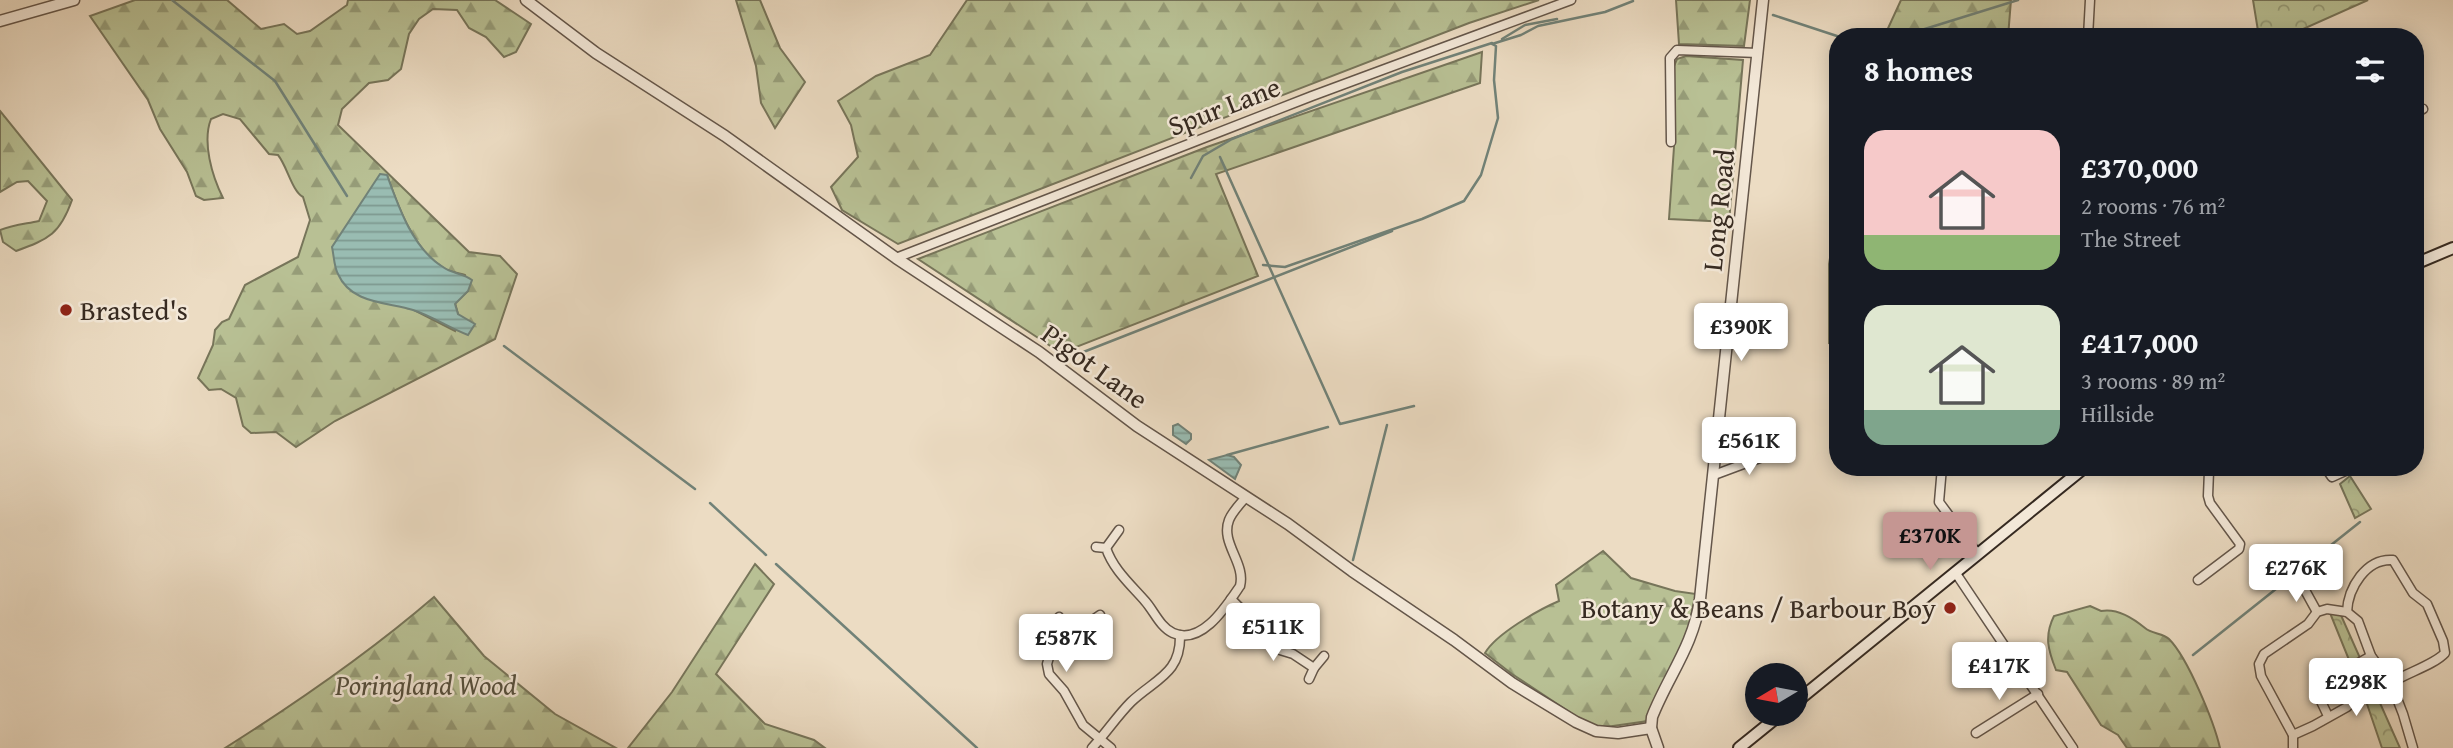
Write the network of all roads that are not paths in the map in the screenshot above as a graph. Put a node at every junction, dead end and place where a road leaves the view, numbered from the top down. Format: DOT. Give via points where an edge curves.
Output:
graph roads {
  1 [pos="74,0"];
  2 [pos="526,0"];
  3 [pos="1571,0"];
  4 [pos="1763,0"];
  5 [pos="2090,0"];
  6 [pos="0,21"];
  7 [pos="2088,28"];
  8 [pos="1758,53"];
  9 [pos="1671,142"];
  10 [pos="2453,248"];
  11 [pos="895,258"];
  12 [pos="2424,260"];
  13 [pos="1773,453"];
  14 [pos="1714,475"];
  15 [pos="1941,476"];
  16 [pos="2074,476"];
  17 [pos="2208,476"];
  18 [pos="1246,497"];
  19 [pos="1119,530"];
  20 [pos="1978,553"];
  21 [pos="1955,572"];
  22 [pos="2197,580"];
  23 [pos="2304,584"];
  24 [pos="1231,599"];
  25 [pos="2317,612"];
  26 [pos="2347,612"];
  27 [pos="1100,615"];
  28 [pos="1059,617"];
  29 [pos="1070,634"];
  30 [pos="1180,635"];
  31 [pos="1324,656"];
  32 [pos="2371,656"];
  33 [pos="1314,668"];
  34 [pos="2339,674"];
  35 [pos="1308,678"];
  36 [pos="2391,683"];
  37 [pos="1808,692"];
  38 [pos="2038,694"];
  39 [pos="2328,716"];
  40 [pos="1766,726"];
  41 [pos="1651,728"];
  42 [pos="1976,733"];
  43 [pos="2292,735"];
  44 [pos="1100,740"];
  45 [pos="1092,748"];
  46 [pos="1111,748"];
  47 [pos="1658,748"];
  48 [pos="1739,748"];
  49 [pos="2073,748"];
  50 [pos="2293,748"];
  51 [pos="2413,748"];
  1 -- 6 [label="street"];
  2 -- 11 [label="street, Pigot Lane"];
  3 -- 11 [label="street, Spur Lane"];
  4 -- 8 [label="street, Long Road"];
  5 -- 7 [label="street"];
  8 -- 9 [label="street" via="1677,50 1670,58"];
  8 -- 14 [label="street, Long Road"];
  10 -- 12 [label="main road"];
  11 -- 18 [label="street, Pigot Lane"];
  13 -- 14 [label="street"];
  14 -- 41 [label="street, Long Road" via="1697,620 1656,707"];
  15 -- 20 [label="street" via="1939,502"];
  16 -- 20 [label="main road"];
  17 -- 22 [label="street" via="2210,503 2240,544"];
  18 -- 24 [label="street" via="1227,529 1242,579"];
  18 -- 41 [label="street, Pigot Lane" via="1512,683 1576,722 1596,731 1618,733"];
  19 -- 30 [label="street" via="1101,548 1158,620"];
  20 -- 21 [label="main road"];
  21 -- 37 [label="main road"];
  21 -- 38 [label="street"];
  23 -- 25 [label="street"];
  24 -- 30 [label="street" via="1200,631"];
  24 -- 33 [label="street" via="1263,637"];
  25 -- 26 [label="street"];
  25 -- 43 [label="street" via="2308,624 2264,654 2259,664"];
  26 -- 32 [label="street" via="2358,621"];
  26 -- 36 [label="street" via="2354,584 2383,559 2393,560 2413,593 2427,604 2445,653"];
  27 -- 29 [label="street"];
  28 -- 29 [label="street"];
  29 -- 44 [label="street" via="1050,654 1049,674 1083,725"];
  30 -- 44 [label="street" via="1177,660 1167,674 1133,700"];
  31 -- 33 [label="street"];
  32 -- 34 [label="street"];
  32 -- 36 [label="street"];
  33 -- 35 [label="street"];
  34 -- 39 [label="street" via="2351,702"];
  34 -- 39 [label="street" via="2317,685"];
  36 -- 51 [label="street"];
  38 -- 42 [label="street"];
  38 -- 49 [label="street"];
  39 -- 43 [label="street"];
  40 -- 48 [label="main road"];
  41 -- 47 [label="street"];
  43 -- 50 [label="street"];
  44 -- 45 [label="street"];
  44 -- 46 [label="street"];
}
